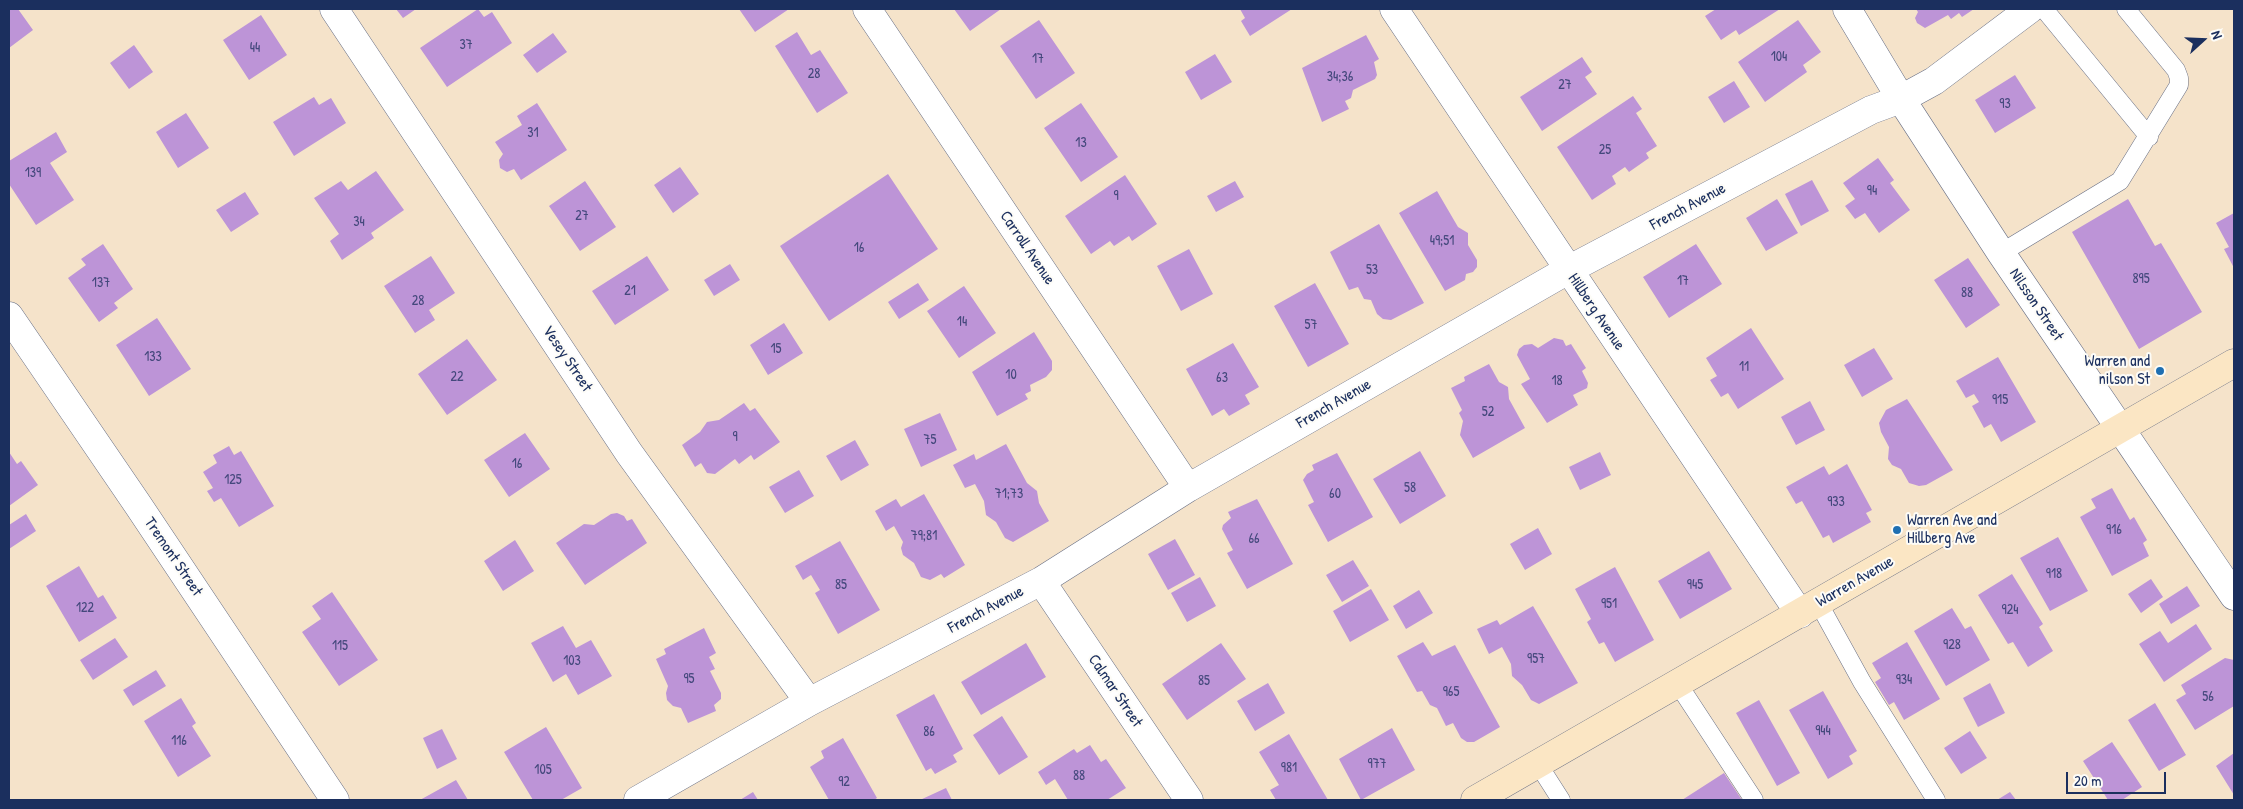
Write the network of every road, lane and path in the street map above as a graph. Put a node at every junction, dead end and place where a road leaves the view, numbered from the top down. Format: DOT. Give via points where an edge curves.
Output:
graph roads {
  1 [pos="334,9"];
  2 [pos="867,9"];
  3 [pos="1394,9"];
  4 [pos="1847,9"];
  5 [pos="2030,9"];
  6 [pos="2044,9"];
  7 [pos="2126,9"];
  8 [pos="1901,99"];
  9 [pos="2149,137"];
  10 [pos="2001,253"];
  11 [pos="1568,270"];
  12 [pos="9,316"];
  13 [pos="2234,363"];
  14 [pos="2120,428"];
  15 [pos="1188,488"];
  16 [pos="1041,581"];
  17 [pos="2234,596"];
  18 [pos="1809,609"];
  19 [pos="1678,684"];
  20 [pos="809,702"];
  21 [pos="1538,764"];
  22 [pos="335,800"];
  23 [pos="638,800"];
  24 [pos="1189,800"];
  25 [pos="1475,800"];
  26 [pos="1561,800"];
  27 [pos="1754,800"];
  28 [pos="1936,800"];
  1 -- 20 [label="street, Vesey Street" via="629,453"];
  2 -- 15 [label="street, Carroll Avenue"];
  3 -- 11 [label="street, Hillberg Avenue"];
  4 -- 8 [label="street, Nilsson Street"];
  5 -- 8 [label="street, French Avenue" via="1934,81"];
  6 -- 9 [label="lane"];
  7 -- 9 [label="lane" via="2179,78 2179,86"];
  8 -- 10 [label="street, Nilsson Street"];
  8 -- 11 [label="street, French Avenue" via="1871,110"];
  9 -- 10 [label="lane" via="2120,181"];
  10 -- 14 [label="street, Nilsson Street"];
  11 -- 15 [label="street, French Avenue"];
  11 -- 18 [label="street, Hillberg Avenue"];
  12 -- 22 [label="street, Tremont Street"];
  13 -- 14 [label="main road, Warren Avenue"];
  14 -- 17 [label="street, Nilsson Street"];
  14 -- 18 [label="main road, Warren Avenue"];
  15 -- 16 [label="street, French Avenue"];
  16 -- 20 [label="street, French Avenue"];
  16 -- 24 [label="street, Calmar Street"];
  18 -- 19 [label="main road, Warren Avenue"];
  18 -- 28 [label="lane" via="1862,682"];
  19 -- 21 [label="main road, Warren Avenue"];
  19 -- 27 [label="lane"];
  20 -- 23 [label="street, French Avenue"];
  21 -- 25 [label="main road, Warren Avenue"];
  21 -- 26 [label="lane"];
}
